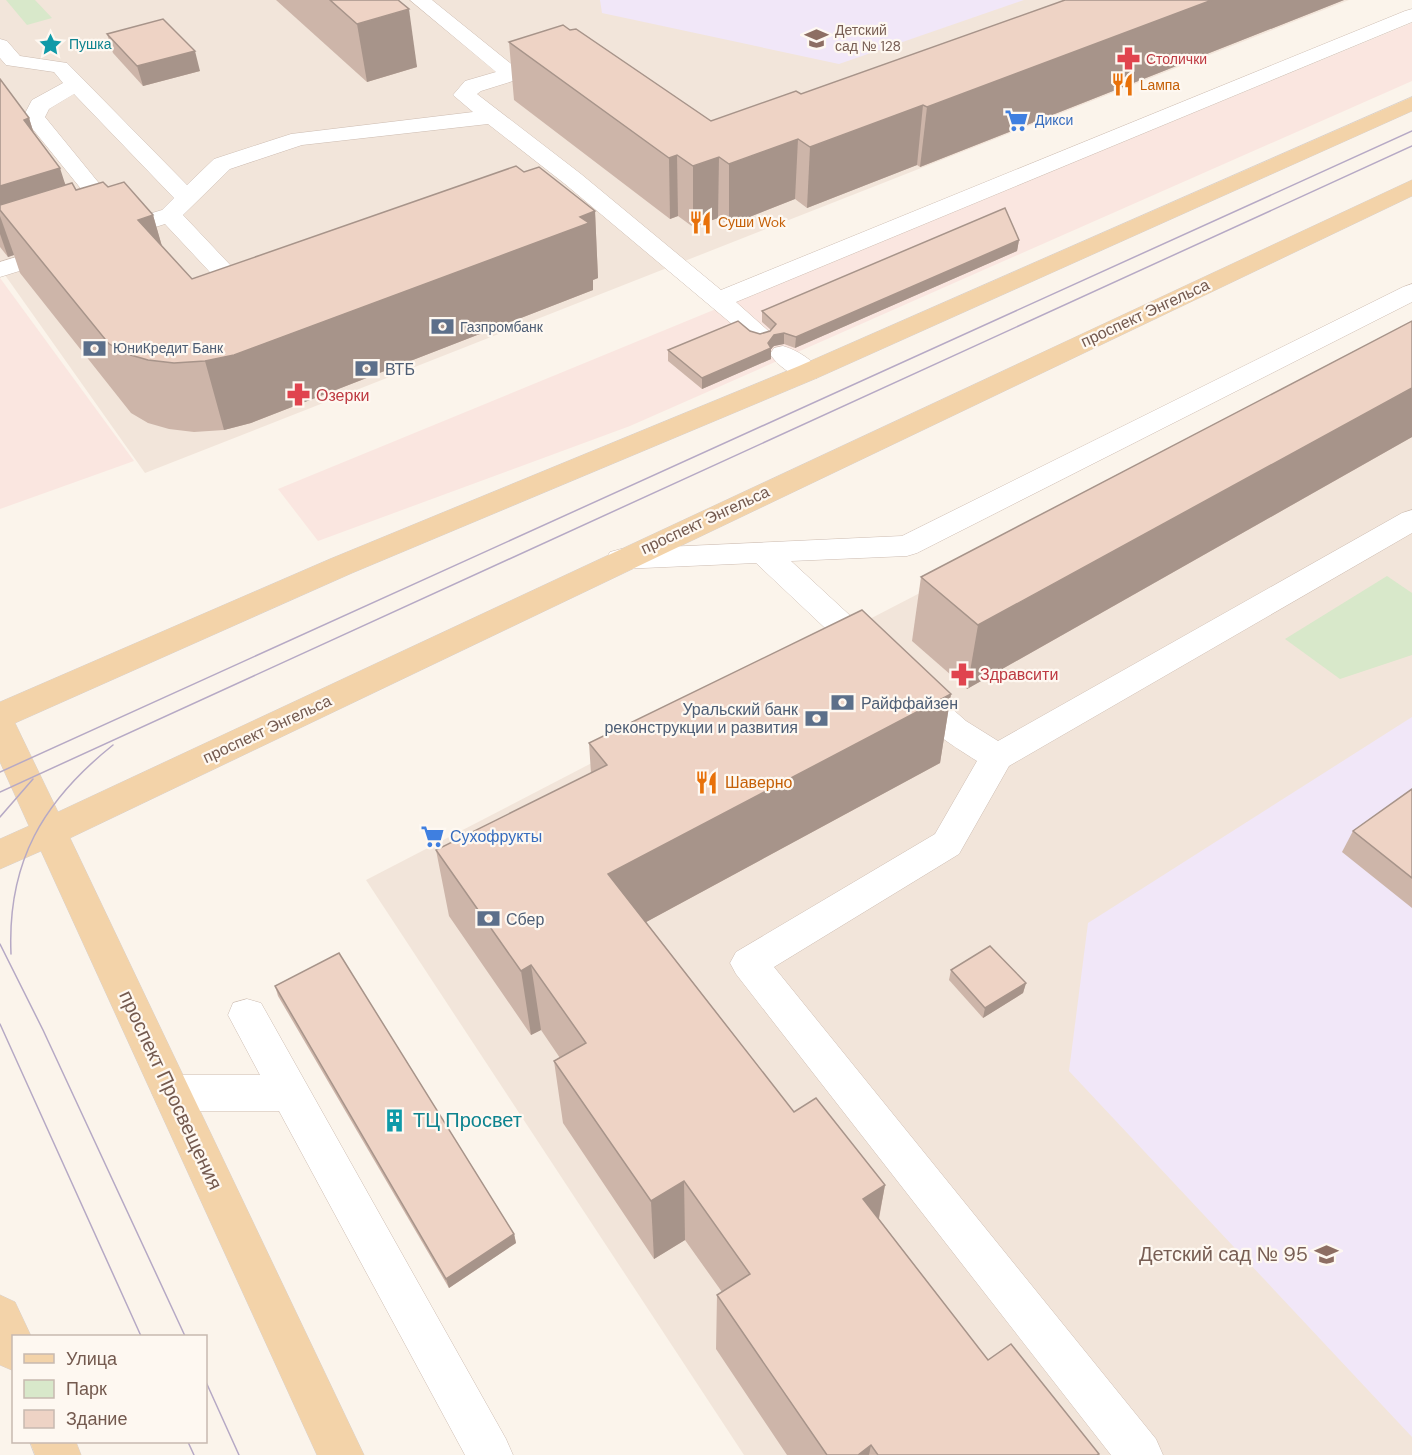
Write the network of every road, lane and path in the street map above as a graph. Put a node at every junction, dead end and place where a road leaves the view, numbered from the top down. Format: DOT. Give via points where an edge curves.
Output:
graph roads {
  1 [pos="420,0"];
  2 [pos="1412,15"];
  3 [pos="0,45"];
  4 [pos="573,64"];
  5 [pos="511,74"];
  6 [pos="76,84"];
  7 [pos="1412,103"];
  8 [pos="491,117"];
  9 [pos="1412,187"];
  10 [pos="178,207"];
  11 [pos="124,229"];
  12 [pos="0,270"];
  13 [pos="278,284"];
  14 [pos="1412,292"];
  15 [pos="718,300"];
  16 [pos="760,334"];
  17 [pos="783,354"];
  18 [pos="808,372"];
  19 [pos="1412,520"];
  20 [pos="764,553"];
  21 [pos="621,560"];
  22 [pos="0,716"];
  23 [pos="0,726"];
  24 [pos="997,757"];
  25 [pos="50,832"];
  26 [pos="0,855"];
  27 [pos="247,1015"];
  28 [pos="172,1093"];
  29 [pos="290,1093"];
  30 [pos="0,1317"];
  31 [pos="12,1344"];
  32 [pos="341,1455"];
  33 [pos="490,1455"];
  34 [pos="1140,1455"];
  1 -- 5 [label="street"];
  2 -- 15 [label="street"];
  3 -- 6 [label="street" via="13,61 60,67"];
  4 -- 5 [label="street" via="550,62"];
  5 -- 8 [label="street" via="473,86 464,95"];
  6 -- 10 [label="street"];
  6 -- 11 [label="street" via="40,105 34,117"];
  7 -- 18 [label="main road"];
  8 -- 10 [label="street" via="299,139 222,164"];
  8 -- 15 [label="street" via="562,183"];
  9 -- 21 [label="main road, проспект Энгельса"];
  10 -- 11 [label="street"];
  10 -- 13 [label="street" via="245,295"];
  11 -- 12 [label="street"];
  14 -- 20 [label="street" via="907,546"];
  15 -- 16 [label="street"];
  17 -- 18 [label="street"];
  18 -- 22 [label="main road" via="341,566"];
  19 -- 24 [label="street"];
  20 -- 21 [label="street"];
  20 -- 24 [label="street" via="954,730"];
  21 -- 25 [label="main road, проспект Энгельса"];
  23 -- 25 [label="main road, проспект Просвещения"];
  24 -- 34 [label="street" via="947,844 748,963"];
  25 -- 26 [label="main road, проспект Энгельса"];
  25 -- 28 [label="main road, проспект Просвещения"];
  27 -- 29 [label="street"];
  28 -- 29 [label="street"];
  28 -- 32 [label="main road, проспект Просвещения"];
  29 -- 33 [label="street"];
  30 -- 31 [label="main road"];
}
